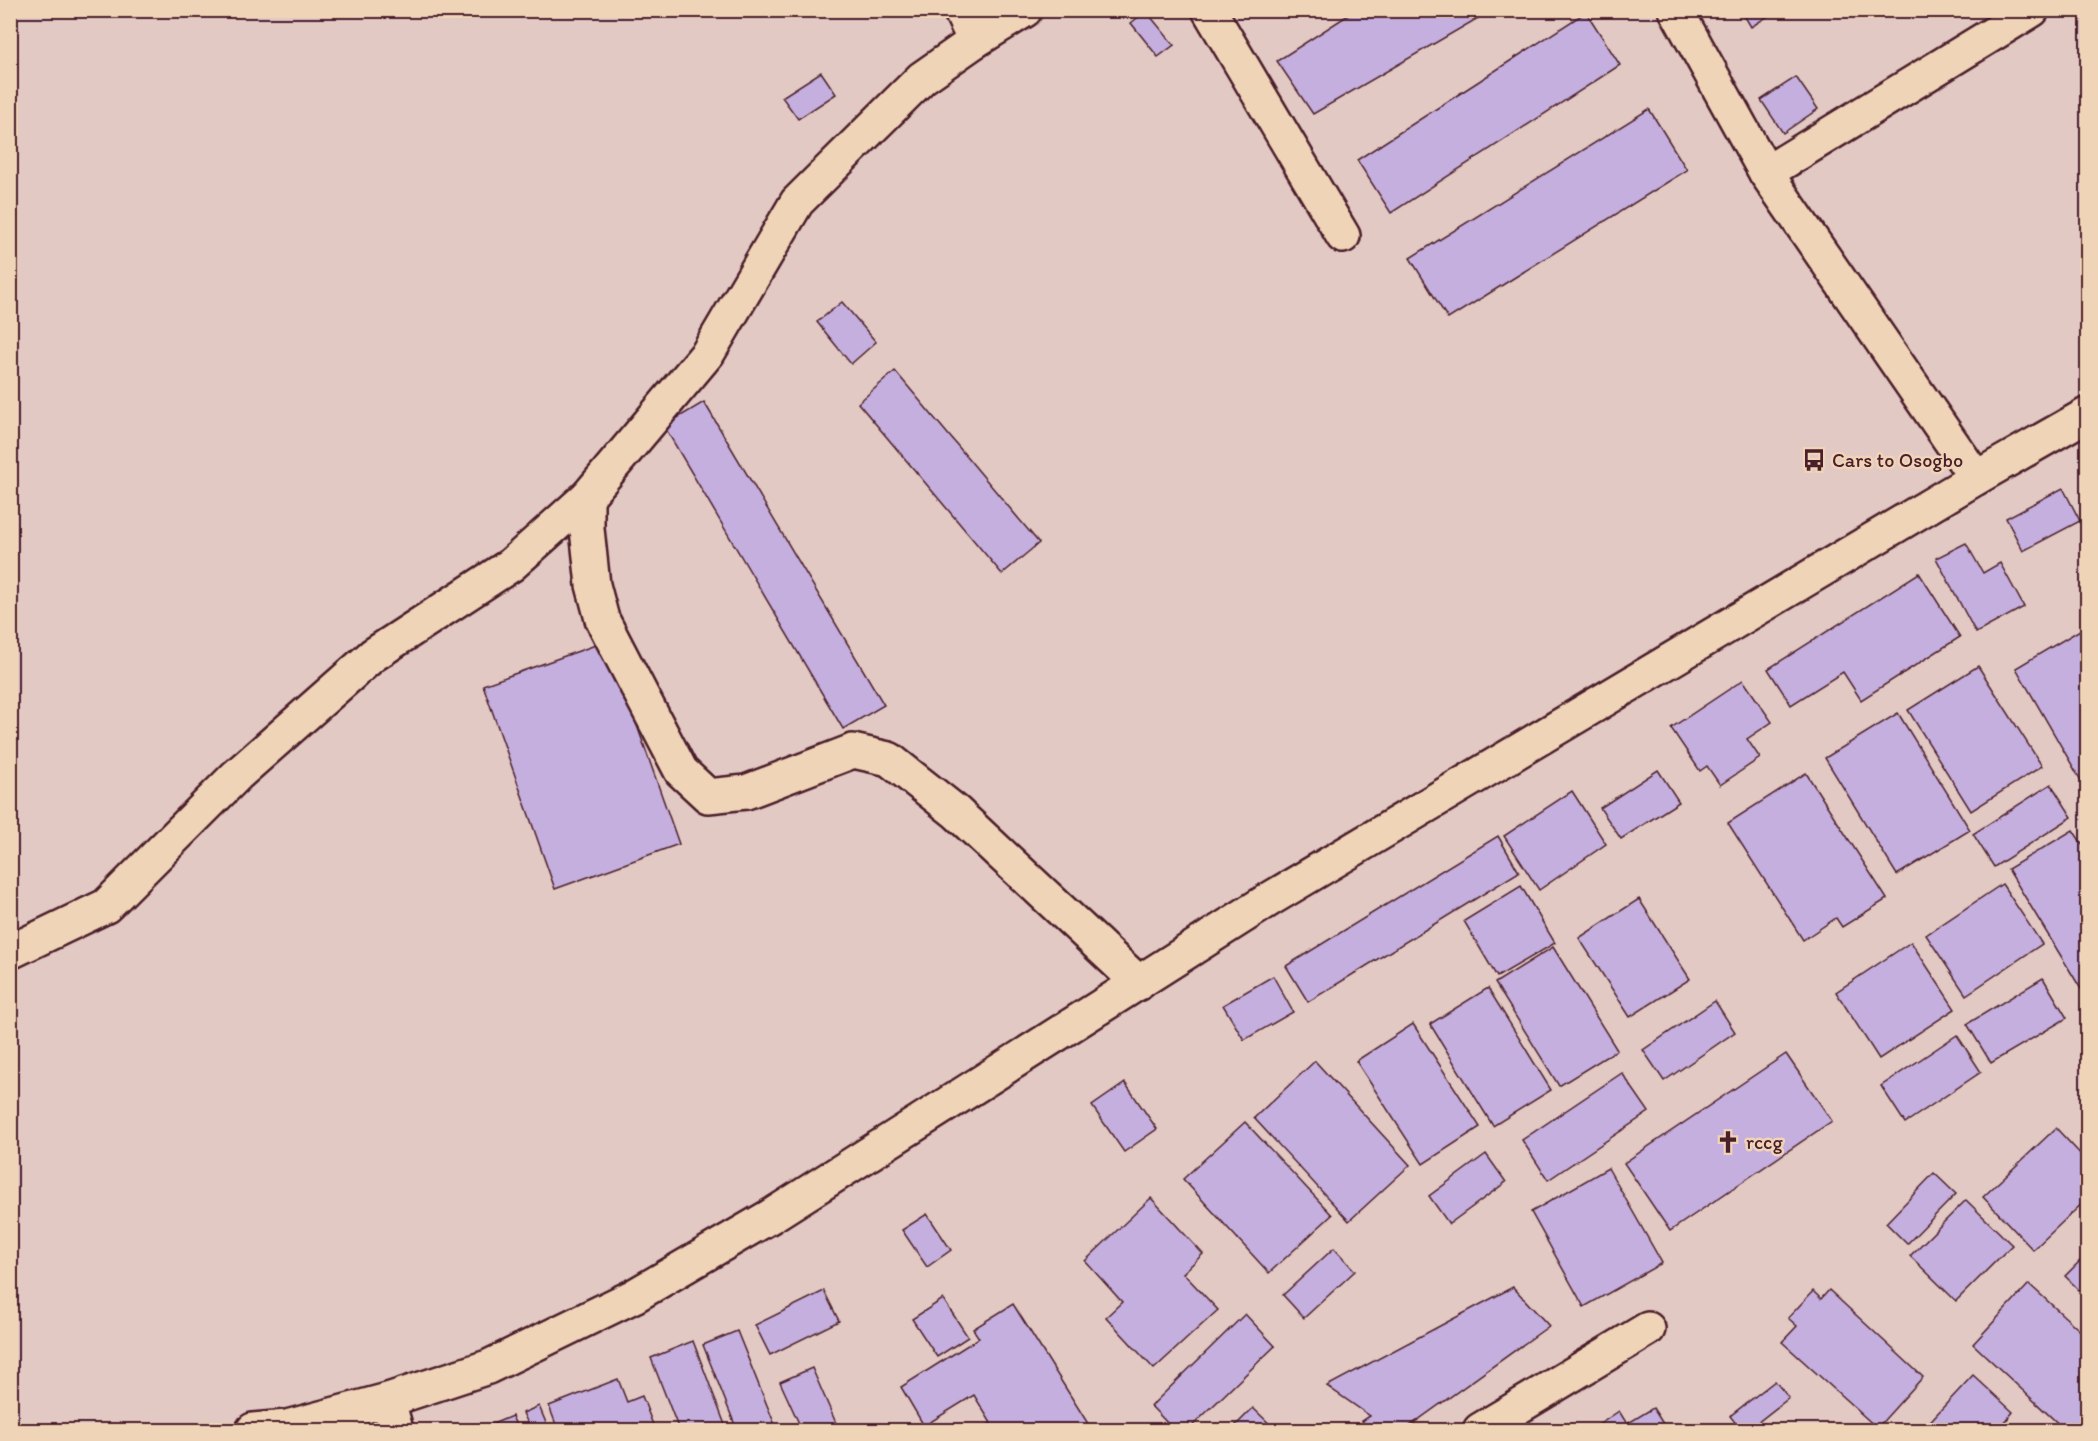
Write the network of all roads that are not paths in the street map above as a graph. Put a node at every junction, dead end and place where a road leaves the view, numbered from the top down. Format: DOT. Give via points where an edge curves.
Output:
graph roads {
  1 [pos="960,10"];
  2 [pos="1025,10"];
  3 [pos="1209,10"];
  4 [pos="1676,10"];
  5 [pos="2032,10"];
  6 [pos="975,41"];
  7 [pos="1766,173"];
  8 [pos="1342,236"];
  9 [pos="2088,414"];
  10 [pos="1976,477"];
  11 [pos="587,497"];
  12 [pos="10,952"];
  13 [pos="1139,983"];
  14 [pos="1648,1329"];
  15 [pos="392,1415"];
  16 [pos="253,1431"];
  17 [pos="1480,1431"];
  1 -- 6 [label="street"];
  2 -- 6 [label="street"];
  3 -- 8 [label="street"];
  4 -- 7 [label="street"];
  5 -- 7 [label="street"];
  6 -- 11 [label="street" via="922,78 797,202 708,353"];
  7 -- 10 [label="street"];
  9 -- 10 [label="street"];
  10 -- 13 [label="street" via="1270,899"];
  11 -- 12 [label="street" via="511,565 373,656 237,775 106,906"];
  11 -- 13 [label="street" via="593,585 602,619 681,771 708,796 746,792 853,751 889,759 956,812"];
  13 -- 15 [label="street" via="771,1216 634,1296"];
  14 -- 17 [label="street"];
  15 -- 16 [label="street"];
}
